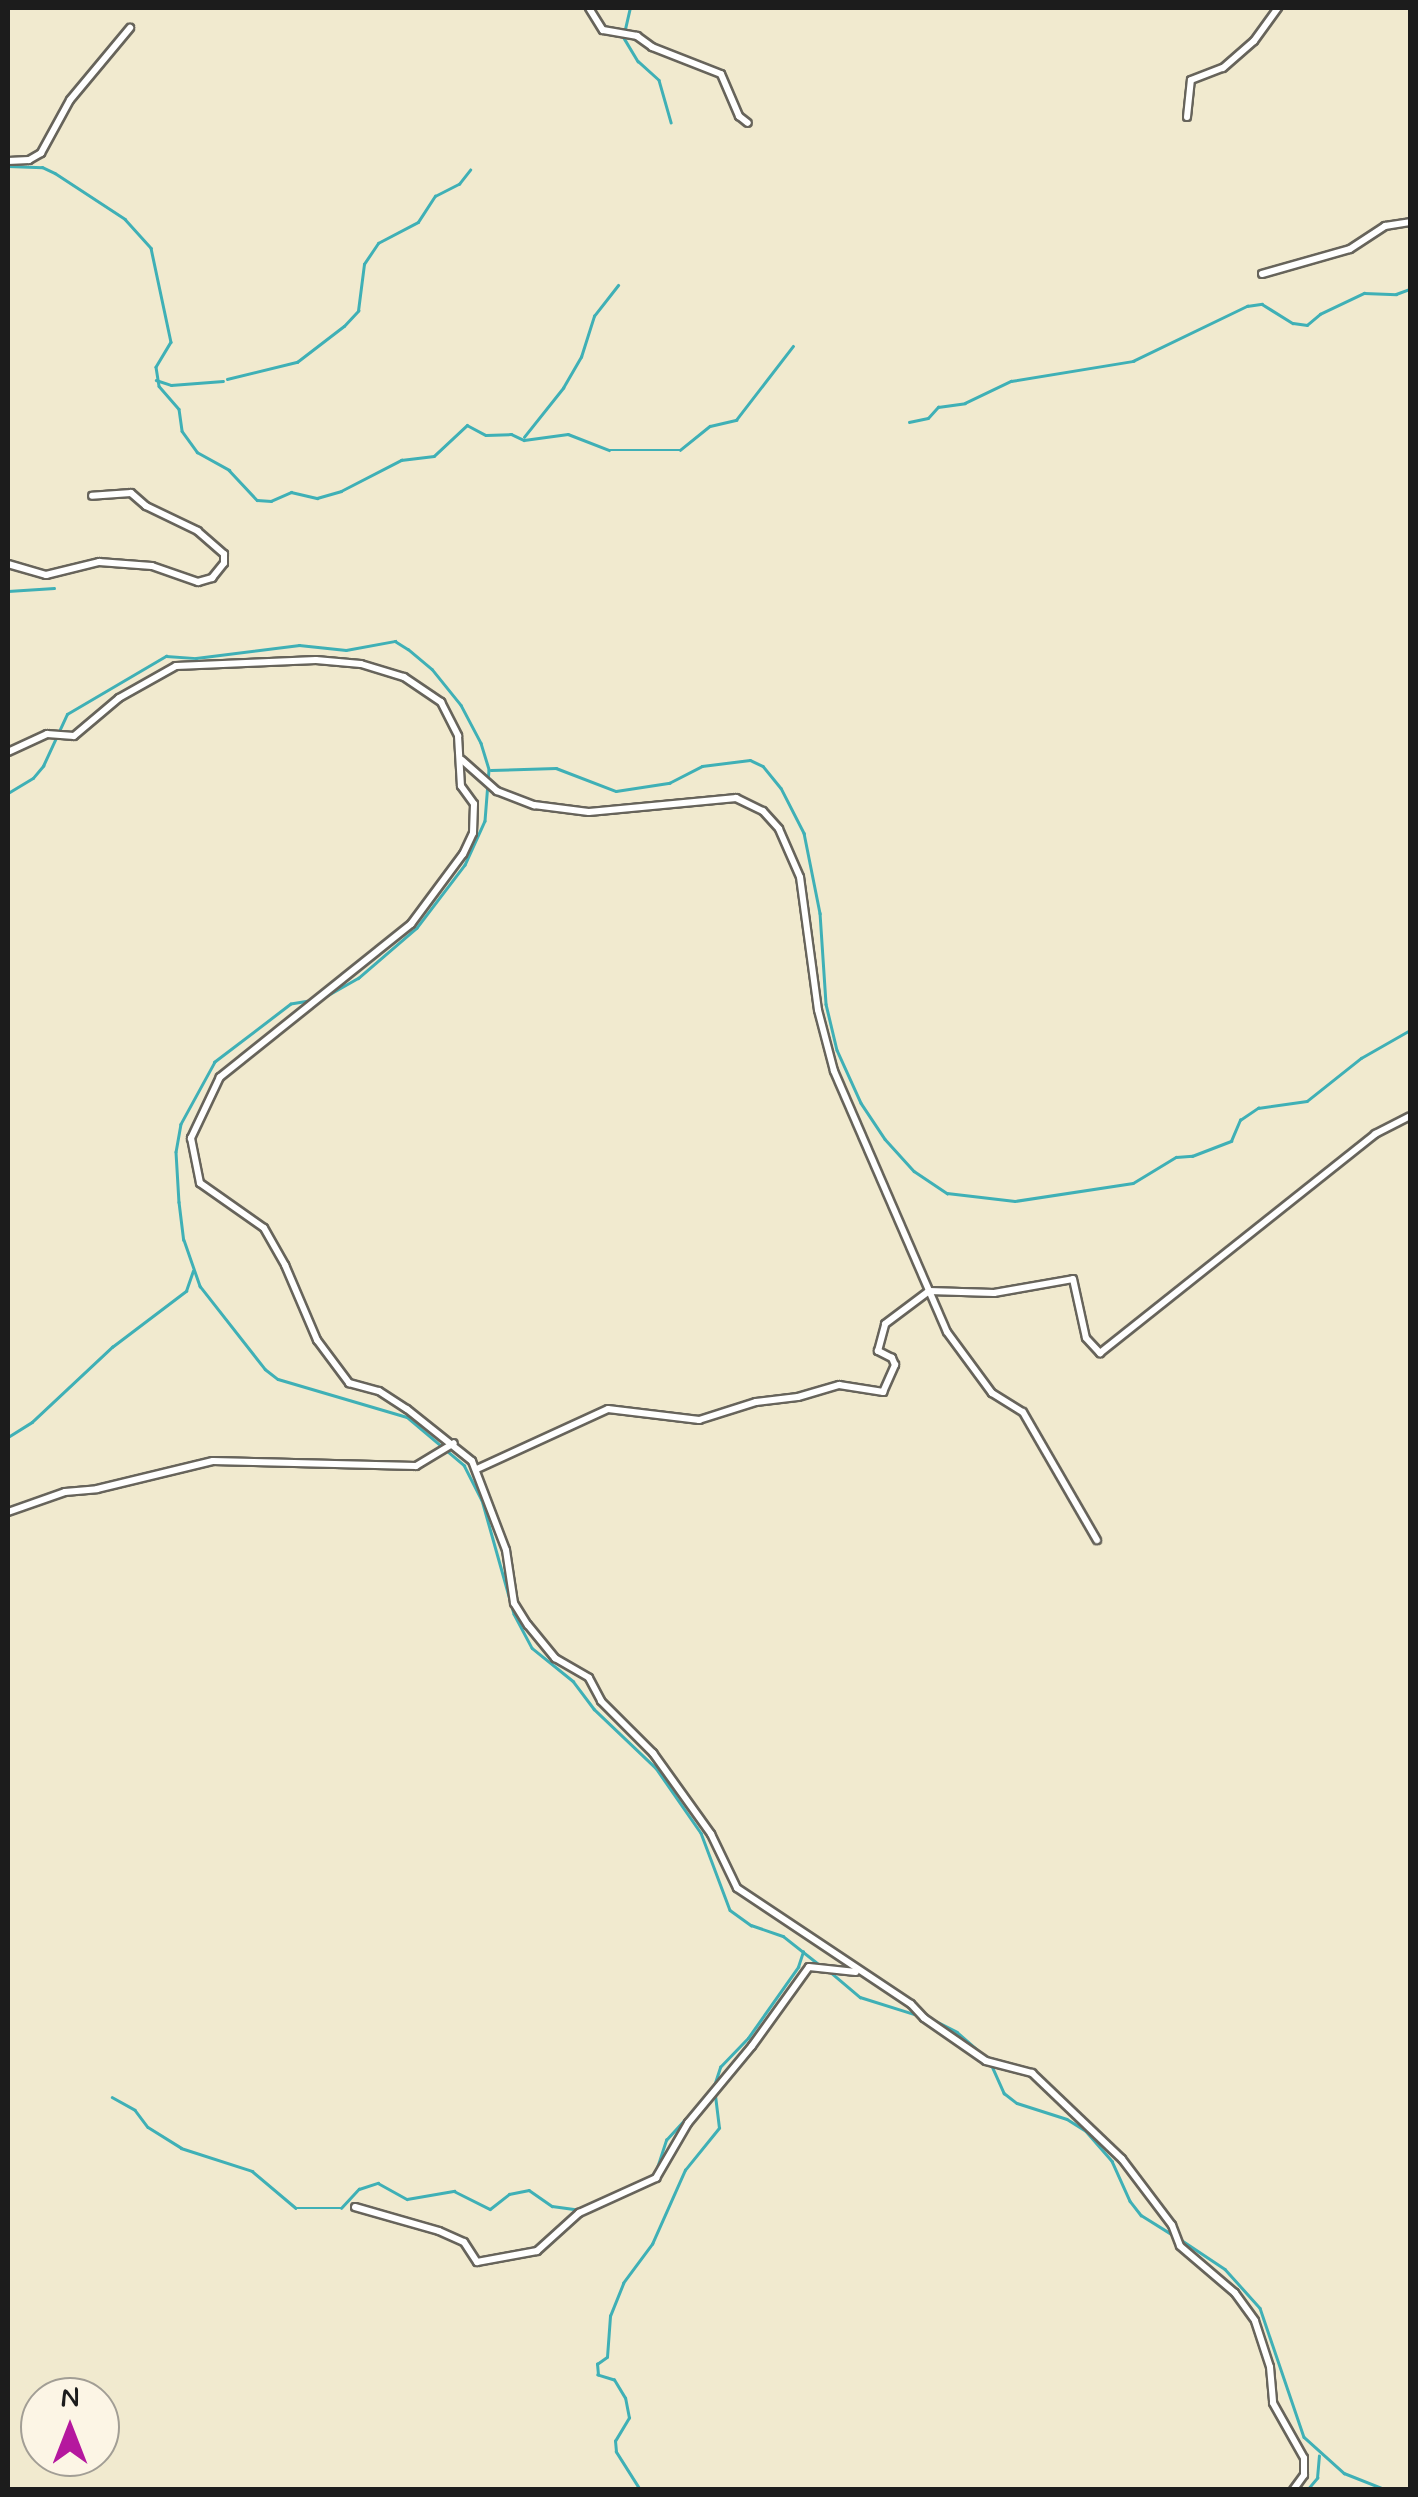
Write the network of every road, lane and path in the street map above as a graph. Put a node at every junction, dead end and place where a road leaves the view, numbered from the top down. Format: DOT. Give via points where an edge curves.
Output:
graph roads {
  1 [pos="588,8"];
  2 [pos="1278,8"];
  3 [pos="130,28"];
  4 [pos="1187,117"];
  5 [pos="748,123"];
  6 [pos="8,161"];
  7 [pos="1410,222"];
  8 [pos="1262,274"];
  9 [pos="92,496"];
  10 [pos="8,564"];
  11 [pos="8,752"];
  12 [pos="462,759"];
  13 [pos="1410,1116"];
  14 [pos="929,1291"];
  15 [pos="454,1442"];
  16 [pos="476,1469"];
  17 [pos="8,1512"];
  18 [pos="1096,1540"];
  19 [pos="857,1971"];
  20 [pos="356,2207"];
  21 [pos="1293,2490"];
  1 -- 5 [label="street" via="603,30 637,36 721,74"];
  2 -- 4 [label="street" via="1223,68 1191,80"];
  3 -- 6 [label="street" via="70,100 41,152"];
  7 -- 8 [label="street" via="1385,226 1350,249"];
  9 -- 10 [label="street" via="132,494 198,531 224,554 224,563 212,578 198,582 152,566 100,562 46,575"];
  11 -- 12 [label="street" via="47,734 74,736 119,698 176,666 316,660 389,670 432,694 448,712"];
  12 -- 14 [label="street" via="497,790 534,805 589,812 736,798 779,829 800,877 818,1010 834,1071"];
  12 -- 15 [label="street" via="461,786 474,804 475,822 448,880 385,947 229,1066 199,1115 190,1148 200,1183 264,1228 317,1340 349,1383 378,1391"];
  13 -- 14 [label="street" via="1374,1134 1100,1353 1086,1338 1073,1279 994,1292"];
  14 -- 16 [label="street" via="886,1324 878,1351 896,1366 883,1392 839,1385 699,1420 608,1409"];
  14 -- 18 [label="street" via="950,1337 984,1383 1023,1412"];
  15 -- 16 [label="street"];
  15 -- 17 [label="street" via="416,1466 213,1462 65,1492"];
  16 -- 19 [label="street" via="506,1550 514,1603 535,1636 564,1666 589,1678 607,1707 653,1753 711,1834 737,1888"];
  19 -- 20 [label="street" via="808,1967 688,2123 663,2170 639,2189 579,2214 537,2251 477,2262 464,2242"];
  19 -- 21 [label="street" via="986,2061 1032,2074 1122,2159 1180,2246 1226,2283 1254,2321 1274,2403 1305,2464"];
}
